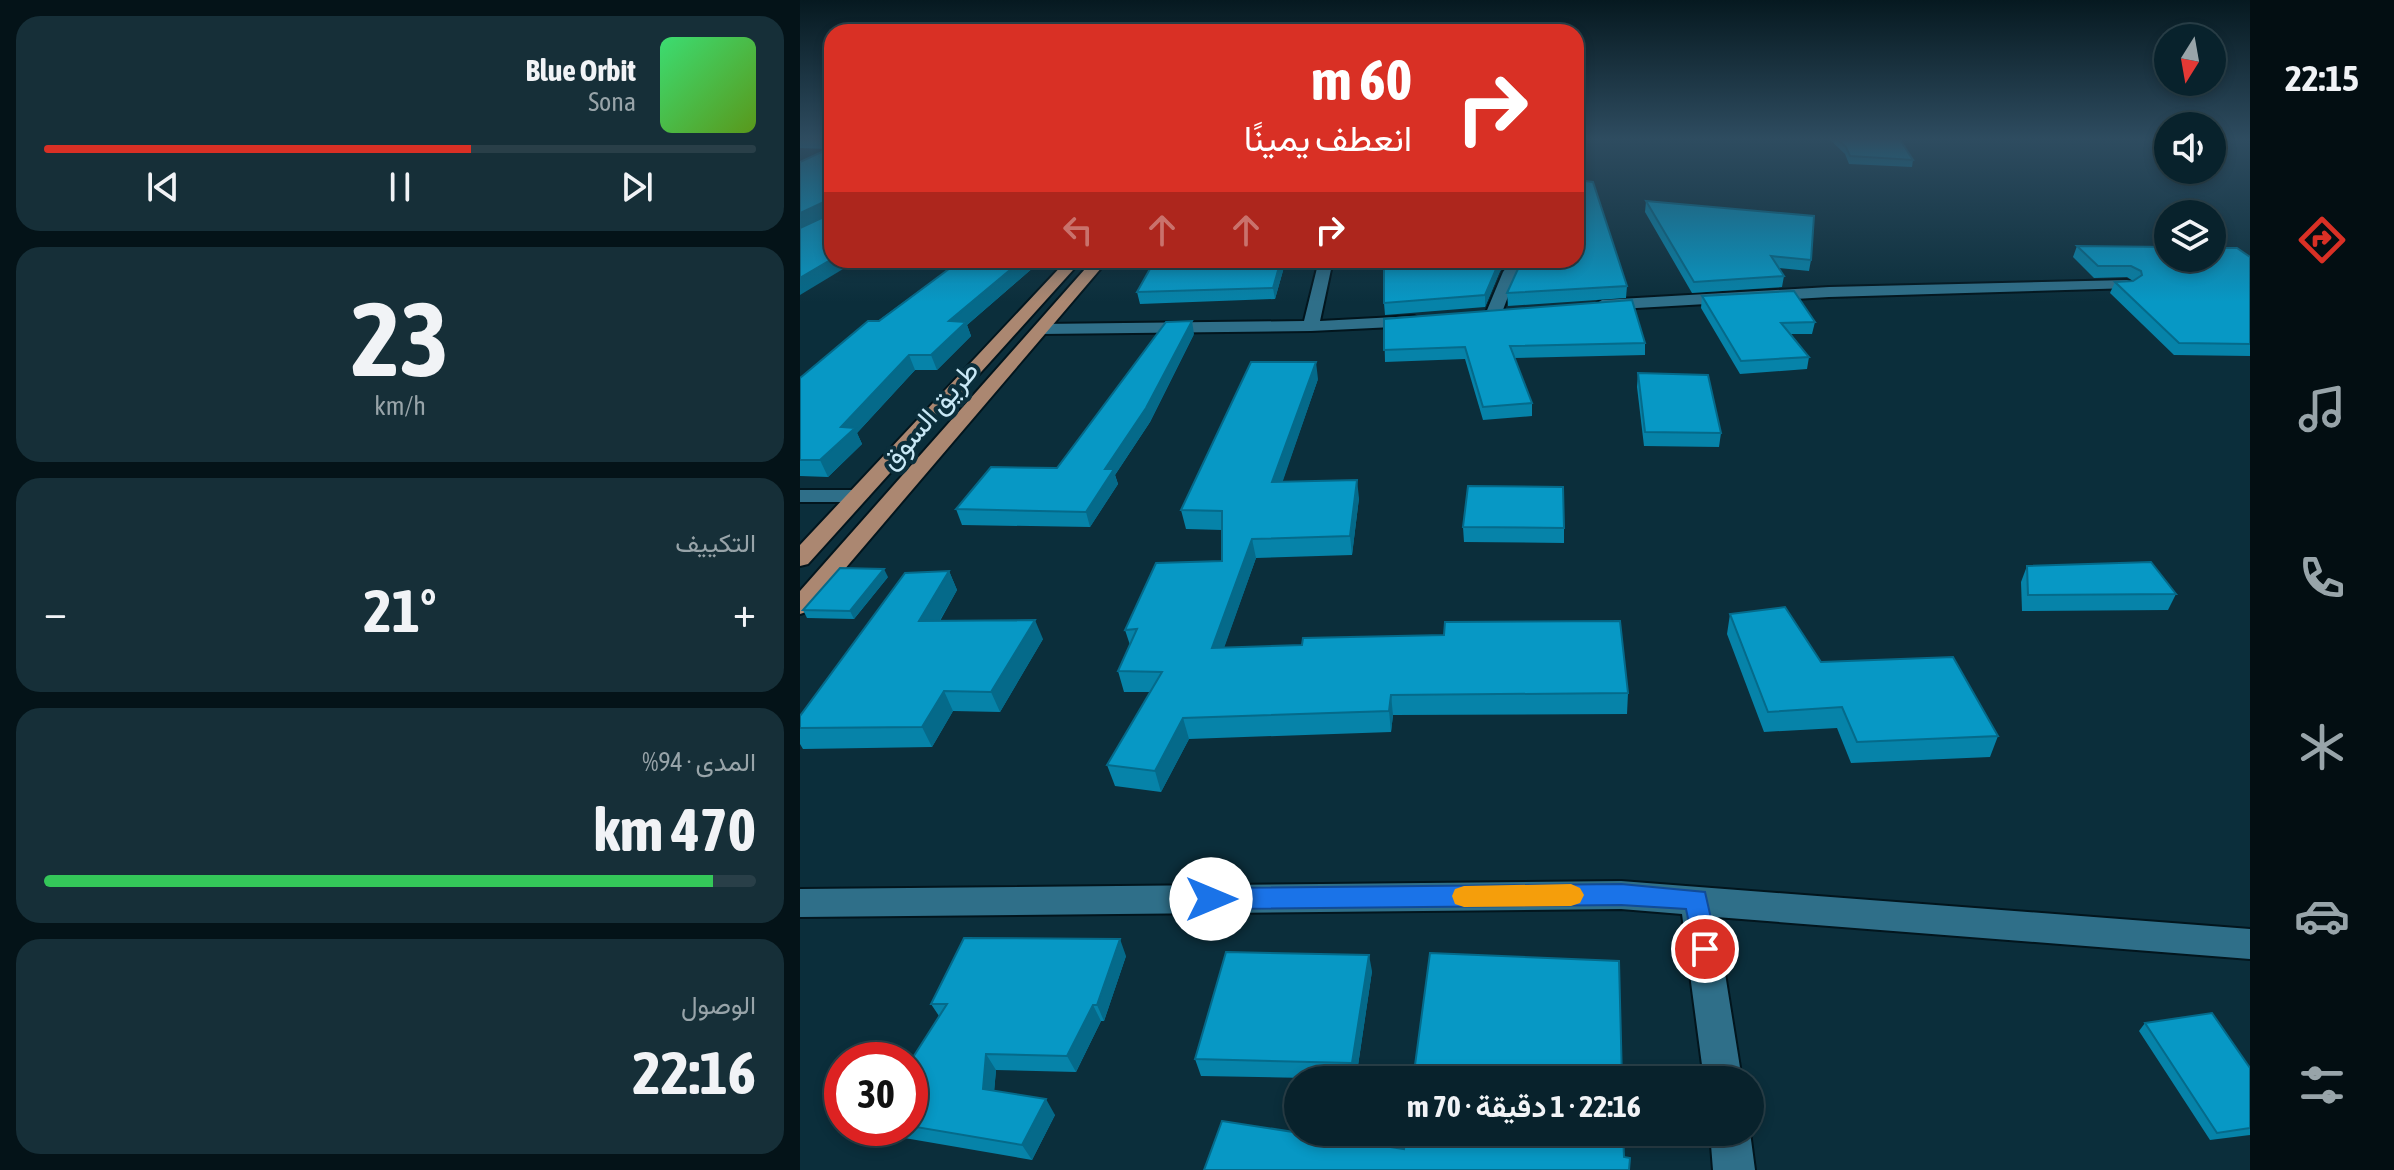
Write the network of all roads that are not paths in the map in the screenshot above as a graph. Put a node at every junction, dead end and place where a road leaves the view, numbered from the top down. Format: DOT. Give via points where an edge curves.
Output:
graph roads {
  1 [pos="1068,268"];
  2 [pos="1094,268"];
  3 [pos="1324,268"];
  4 [pos="1513,268"];
  5 [pos="2127,285"];
  6 [pos="1584,307"];
  7 [pos="1472,317"];
  8 [pos="1425,320"];
  9 [pos="1311,326"];
  10 [pos="1041,329"];
  11 [pos="800,496"];
  12 [pos="858,496"];
  13 [pos="800,559"];
  14 [pos="800,606"];
  15 [pos="1697,899"];
  16 [pos="800,903"];
  17 [pos="2250,944"];
  18 [pos="1721,1066"];
  19 [pos="1731,1146"];
  20 [pos="1734,1170"];
  1 -- 12 [label="main road, طريق السوق"];
  2 -- 10 [label="main road, طريق السوق"];
  3 -- 9 [label="street"];
  4 -- 7 [label="street" via="1501,314"];
  5 -- 6 [label="street" via="1829,292"];
  8 -- 9 [label="street"];
  9 -- 10 [label="street"];
  10 -- 14 [label="main road, طريق السوق"];
  11 -- 12 [label="street"];
  12 -- 13 [label="main road, طريق السوق"];
  15 -- 16 [label="street" via="1621,895"];
  15 -- 17 [label="street"];
  15 -- 18 [label="street"];
  19 -- 20 [label="street"];
}
